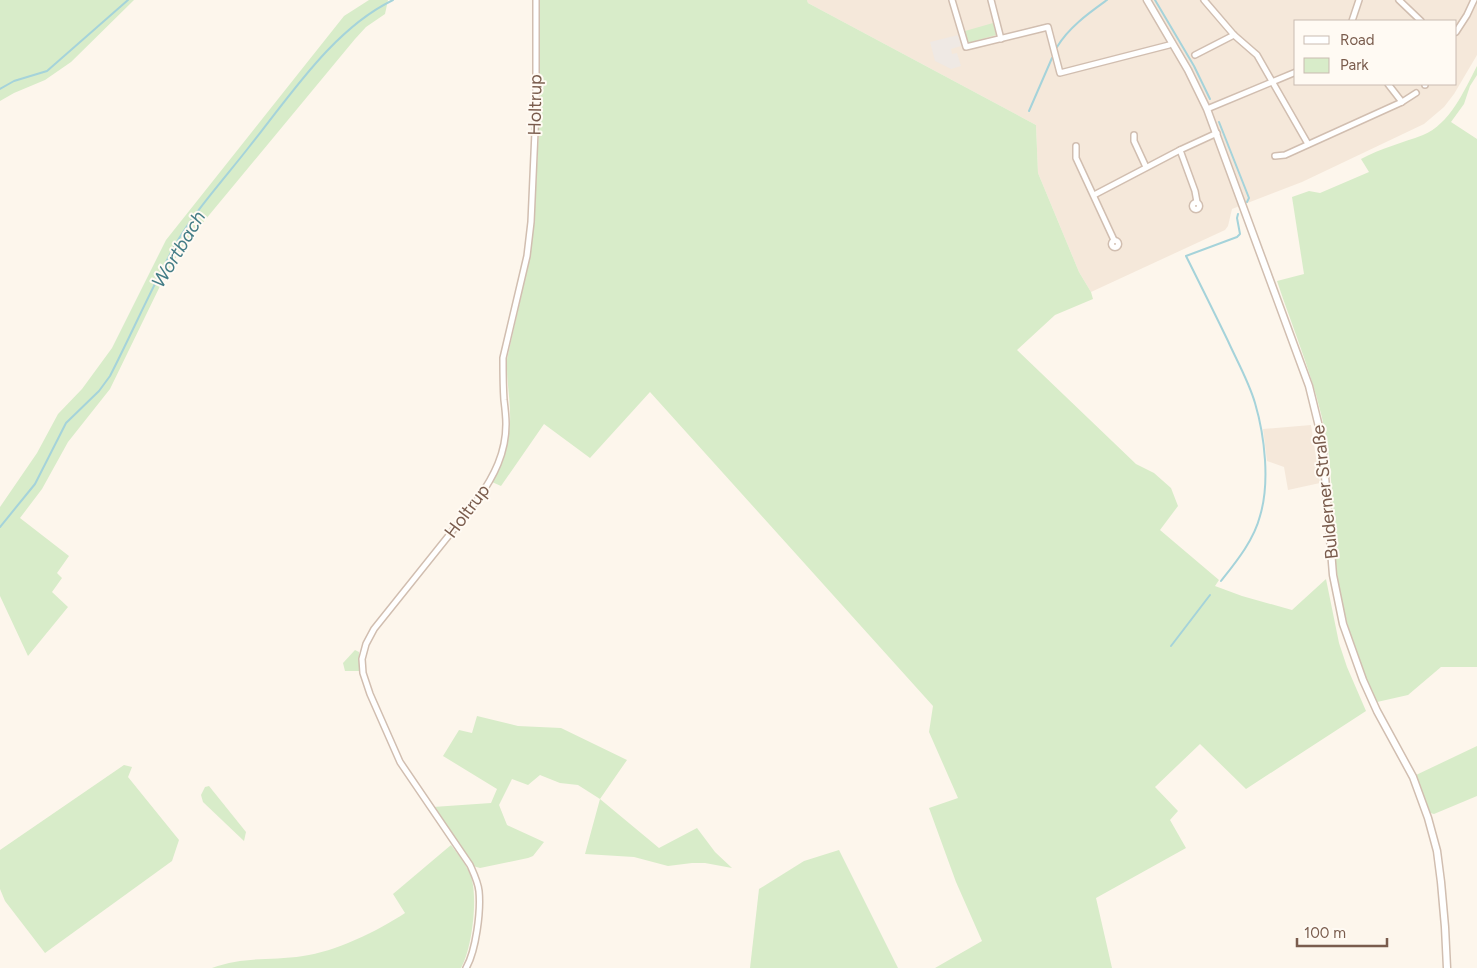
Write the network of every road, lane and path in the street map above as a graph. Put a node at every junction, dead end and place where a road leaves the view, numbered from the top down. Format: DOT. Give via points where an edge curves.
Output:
graph roads {
  1 [pos="536,0"];
  2 [pos="952,0"];
  3 [pos="991,0"];
  4 [pos="1147,0"];
  5 [pos="1204,0"];
  6 [pos="1359,0"];
  7 [pos="1399,0"];
  8 [pos="1474,0"];
  9 [pos="1352,20"];
  10 [pos="1420,20"];
  11 [pos="1457,30"];
  12 [pos="1234,34"];
  13 [pos="1001,38"];
  14 [pos="1172,42"];
  15 [pos="1195,55"];
  16 [pos="1294,73"];
  17 [pos="1272,82"];
  18 [pos="1389,85"];
  19 [pos="1416,93"];
  20 [pos="1402,102"];
  21 [pos="1207,109"];
  22 [pos="1217,133"];
  23 [pos="1134,135"];
  24 [pos="1308,144"];
  25 [pos="1076,146"];
  26 [pos="1180,150"];
  27 [pos="1275,156"];
  28 [pos="1146,168"];
  29 [pos="1094,195"];
  30 [pos="1197,202"];
  31 [pos="1114,240"];
  32 [pos="466,968"];
  33 [pos="1447,968"];
  1 -- 32 [label="street, Holtrup" via="536,109 530,222 527,256 503,358 506,422 500,461 478,499 374,630 362,659 365,681 400,762 470,865 477,882 480,906"];
  2 -- 13 [label="street" via="966,47"];
  3 -- 13 [label="street"];
  4 -- 14 [label="street, Bulderner Straße"];
  5 -- 12 [label="street"];
  6 -- 9 [label="street"];
  7 -- 10 [label="street"];
  8 -- 11 [label="street"];
  12 -- 15 [label="street"];
  12 -- 17 [label="street" via="1257,55"];
  13 -- 14 [label="street" via="1048,27 1060,73"];
  14 -- 21 [label="street, Bulderner Straße"];
  16 -- 17 [label="street"];
  17 -- 21 [label="street"];
  17 -- 24 [label="street"];
  18 -- 20 [label="street"];
  19 -- 20 [label="street"];
  20 -- 24 [label="street"];
  21 -- 22 [label="street, Bulderner Straße"];
  22 -- 26 [label="street"];
  22 -- 33 [label="street, Bulderner Straße" via="1318,417 1333,575 1349,644 1372,701 1413,777 1430,822 1441,882"];
  23 -- 28 [label="street"];
  24 -- 27 [label="street"];
  25 -- 29 [label="street" via="1076,158"];
  26 -- 28 [label="street"];
  26 -- 30 [label="street"];
  28 -- 29 [label="street"];
  29 -- 31 [label="street"];
}
